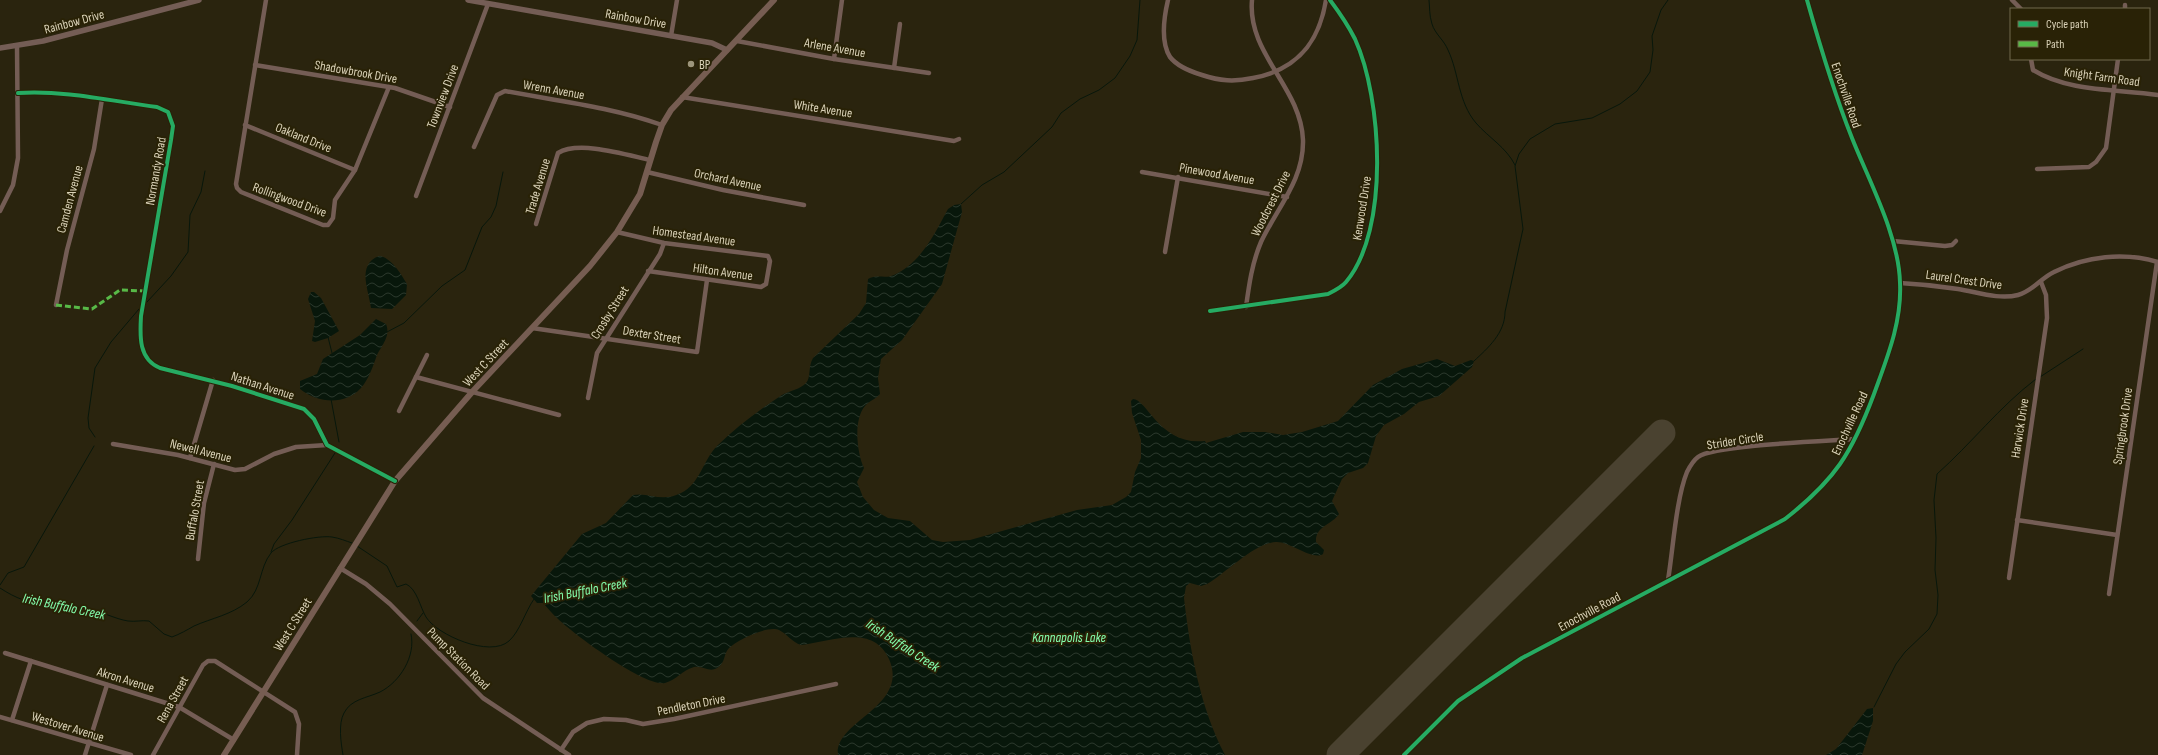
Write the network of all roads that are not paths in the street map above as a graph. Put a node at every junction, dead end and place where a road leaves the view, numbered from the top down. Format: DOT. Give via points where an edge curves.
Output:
graph roads {
  1 [pos="199,0"];
  2 [pos="266,0"];
  3 [pos="468,0"];
  4 [pos="677,0"];
  5 [pos="774,0"];
  6 [pos="842,0"];
  7 [pos="1168,0"];
  8 [pos="1252,0"];
  9 [pos="1326,0"];
  10 [pos="1330,0"];
  11 [pos="1807,0"];
  12 [pos="2012,0"];
  13 [pos="488,4"];
  14 [pos="2020,8"];
  15 [pos="900,24"];
  16 [pos="671,36"];
  17 [pos="737,41"];
  18 [pos="17,46"];
  19 [pos="0,48"];
  20 [pos="727,50"];
  21 [pos="834,59"];
  22 [pos="2031,60"];
  23 [pos="2118,60"];
  24 [pos="255,65"];
  25 [pos="894,68"];
  26 [pos="1275,73"];
  27 [pos="929,74"];
  28 [pos="389,87"];
  29 [pos="2114,90"];
  30 [pos="18,93"];
  31 [pos="2158,95"];
  32 [pos="682,97"];
  33 [pos="102,99"];
  34 [pos="450,107"];
  35 [pos="245,125"];
  36 [pos="662,125"];
  37 [pos="959,139"];
  38 [pos="474,147"];
  39 [pos="650,160"];
  40 [pos="2038,169"];
  41 [pos="355,170"];
  42 [pos="647,172"];
  43 [pos="1142,172"];
  44 [pos="1178,177"];
  45 [pos="416,196"];
  46 [pos="1287,197"];
  47 [pos="804,205"];
  48 [pos="0,211"];
  49 [pos="536,224"];
  50 [pos="617,232"];
  51 [pos="1893,241"];
  52 [pos="1956,241"];
  53 [pos="664,243"];
  54 [pos="1165,252"];
  55 [pos="768,256"];
  56 [pos="2158,262"];
  57 [pos="648,271"];
  58 [pos="708,280"];
  59 [pos="2041,282"];
  60 [pos="1900,283"];
  61 [pos="56,305"];
  62 [pos="1246,307"];
  63 [pos="1210,311"];
  64 [pos="532,328"];
  65 [pos="604,338"];
  66 [pos="427,354"];
  67 [pos="148,360"];
  68 [pos="416,377"];
  69 [pos="213,380"];
  70 [pos="473,391"];
  71 [pos="588,398"];
  72 [pos="398,411"];
  73 [pos="559,415"];
  74 [pos="1855,439"];
  75 [pos="113,444"];
  76 [pos="327,445"];
  77 [pos="190,458"];
  78 [pos="214,464"];
  79 [pos="395,481"];
  80 [pos="2017,520"];
  81 [pos="2117,535"];
  82 [pos="198,559"];
  83 [pos="340,568"];
  84 [pos="2009,578"];
  85 [pos="1668,580"];
  86 [pos="2108,594"];
  87 [pos="6,652"];
  88 [pos="31,661"];
  89 [pos="836,684"];
  90 [pos="107,685"];
  91 [pos="263,692"];
  92 [pos="179,707"];
  93 [pos="0,717"];
  94 [pos="12,720"];
  95 [pos="234,740"];
  96 [pos="89,744"];
  97 [pos="561,750"];
  98 [pos="85,755"];
  99 [pos="131,755"];
  100 [pos="153,755"];
  101 [pos="224,755"];
  102 [pos="298,755"];
  103 [pos="569,755"];
  104 [pos="1404,755"];
  1 -- 18 [label="street, Rainbow Drive"];
  2 -- 24 [label="street, Rollingwood Drive"];
  3 -- 13 [label="street, Rainbow Drive"];
  4 -- 16 [label="street"];
  5 -- 17 [label="main road, West C Street"];
  6 -- 21 [label="street"];
  7 -- 26 [label="street" via="1164,31 1166,44 1170,57 1181,66 1228,82"];
  8 -- 26 [label="street, Woodcrest Drive" via="1253,26 1260,46"];
  9 -- 26 [label="street" via="1323,18 1311,43 1298,57"];
  10 -- 62 [label="street, Kenwood Drive" via="1354,39 1361,56 1373,106 1378,153 1377,180 1368,237 1353,273 1345,284 1328,294"];
  11 -- 51 [label="street, Enochville Road" via="1842,109"];
  12 -- 14 [label="street"];
  13 -- 16 [label="street, Rainbow Drive"];
  13 -- 34 [label="street, Townview Drive"];
  15 -- 25 [label="street"];
  16 -- 20 [label="street, Rainbow Drive" via="712,44"];
  17 -- 20 [label="main road, West C Street"];
  17 -- 21 [label="street, Arlene Avenue"];
  18 -- 19 [label="street, Rainbow Drive"];
  18 -- 30 [label="street"];
  20 -- 32 [label="main road, West C Street"];
  21 -- 25 [label="street, Arlene Avenue"];
  22 -- 29 [label="street, Knight Farm Road" via="2033,70 2047,79"];
  23 -- 29 [label="street"];
  24 -- 28 [label="street, Shadowbrook Drive"];
  24 -- 35 [label="street, Rollingwood Drive"];
  25 -- 27 [label="street, Arlene Avenue"];
  26 -- 46 [label="street, Woodcrest Drive" via="1293,100 1303,139 1302,159 1297,178"];
  28 -- 34 [label="street, Shadowbrook Drive"];
  28 -- 41 [label="street, Rollingwood Drive"];
  29 -- 31 [label="street, Knight Farm Road"];
  29 -- 40 [label="street" via="2106,148 2096,162 2080,169"];
  30 -- 33 [label="street, Normandy Road" via="55,92"];
  30 -- 48 [label="street" via="16,174"];
  32 -- 36 [label="main road, West C Street"];
  32 -- 37 [label="street, White Avenue" via="954,141"];
  33 -- 61 [label="street, Camden Avenue" via="94,149 67,250"];
  33 -- 67 [label="street, Normandy Road" via="162,108 168,112 172,120 171,140 141,316 141,344"];
  34 -- 45 [label="street, Townview Drive"];
  35 -- 41 [label="street, Oakland Drive"];
  35 -- 41 [label="street, Rollingwood Drive" via="237,188 300,216 328,225 338,194"];
  36 -- 38 [label="street, Wrenn Avenue" via="638,116 505,91 497,95"];
  36 -- 39 [label="main road, West C Street"];
  39 -- 42 [label="main road, West C Street"];
  39 -- 49 [label="street, Trade Avenue" via="596,150 564,150 558,153"];
  42 -- 47 [label="street, Orchard Avenue"];
  42 -- 50 [label="main road, West C Street" via="640,194"];
  43 -- 44 [label="street, Pinewood Avenue"];
  44 -- 46 [label="street, Pinewood Avenue"];
  44 -- 54 [label="street"];
  46 -- 62 [label="street, Woodcrest Drive" via="1254,260"];
  50 -- 53 [label="street, Homestead Avenue"];
  50 -- 64 [label="main road, West C Street" via="590,266"];
  51 -- 52 [label="street" via="1945,246"];
  51 -- 60 [label="street, Enochville Road"];
  53 -- 55 [label="street, Homestead Avenue"];
  53 -- 57 [label="street, Crosby Street"];
  55 -- 58 [label="street, Hilton Avenue" via="768,277 766,284 760,287"];
  56 -- 59 [label="street, Laurel Crest Drive" via="2115,256 2066,267 2053,272"];
  56 -- 81 [label="street, Springbrook Drive"];
  57 -- 58 [label="street, Hilton Avenue"];
  57 -- 65 [label="street, Crosby Street"];
  58 -- 65 [label="street, Dexter Street" via="697,352"];
  59 -- 60 [label="street, Laurel Crest Drive" via="2019,295 2003,297 1932,285"];
  59 -- 80 [label="street, Harwick Drive" via="2046,295 2047,318"];
  60 -- 74 [label="street, Enochville Road" via="1899,313 1894,336"];
  62 -- 63 [label="street, Kenwood Drive"];
  64 -- 65 [label="street, Dexter Street"];
  64 -- 70 [label="main road, West C Street"];
  65 -- 71 [label="street, Crosby Street" via="597,352"];
  66 -- 68 [label="street"];
  67 -- 69 [label="street, Nathan Avenue" via="160,368"];
  68 -- 70 [label="street"];
  68 -- 72 [label="street"];
  69 -- 76 [label="street, Nathan Avenue" via="304,409 314,419"];
  69 -- 77 [label="street"];
  70 -- 73 [label="street"];
  70 -- 79 [label="main road, West C Street"];
  74 -- 85 [label="street, Enochville Road" via="1845,459 1831,477 1807,502 1785,519"];
  74 -- 85 [label="street, Strider Circle" via="1749,447 1716,451 1698,457 1687,471 1680,499"];
  75 -- 77 [label="street, Newell Avenue"];
  76 -- 78 [label="street, Newell Avenue" via="296,447 235,470"];
  76 -- 79 [label="street"];
  77 -- 78 [label="street, Newell Avenue"];
  78 -- 82 [label="street, Buffalo Street" via="204,504"];
  79 -- 83 [label="main road, West C Street"];
  80 -- 81 [label="street"];
  80 -- 84 [label="street, Harwick Drive"];
  81 -- 86 [label="street, Springbrook Drive"];
  83 -- 91 [label="main road, West C Street"];
  83 -- 97 [label="street, Pump Station Road" via="366,584 390,604 483,698"];
  85 -- 104 [label="street, Enochville Road" via="1522,658 1485,681 1458,701"];
  87 -- 88 [label="street, Akron Avenue"];
  88 -- 90 [label="street, Akron Avenue"];
  88 -- 94 [label="street"];
  89 -- 97 [label="street, Pendleton Drive" via="651,723 604,719 587,723 573,732"];
  90 -- 92 [label="street, Akron Avenue"];
  90 -- 96 [label="street"];
  91 -- 92 [label="street, Rena Street" via="215,661 208,661 203,665"];
  91 -- 95 [label="main road, West C Street"];
  91 -- 102 [label="street" via="295,712 299,724"];
  92 -- 95 [label="street, Akron Avenue"];
  92 -- 100 [label="street, Rena Street"];
  93 -- 94 [label="street, Westover Avenue"];
  94 -- 96 [label="street, Westover Avenue"];
  95 -- 101 [label="main road, West C Street"];
  96 -- 98 [label="street"];
  96 -- 99 [label="street, Westover Avenue"];
  97 -- 103 [label="street, Pump Station Road"];
}
